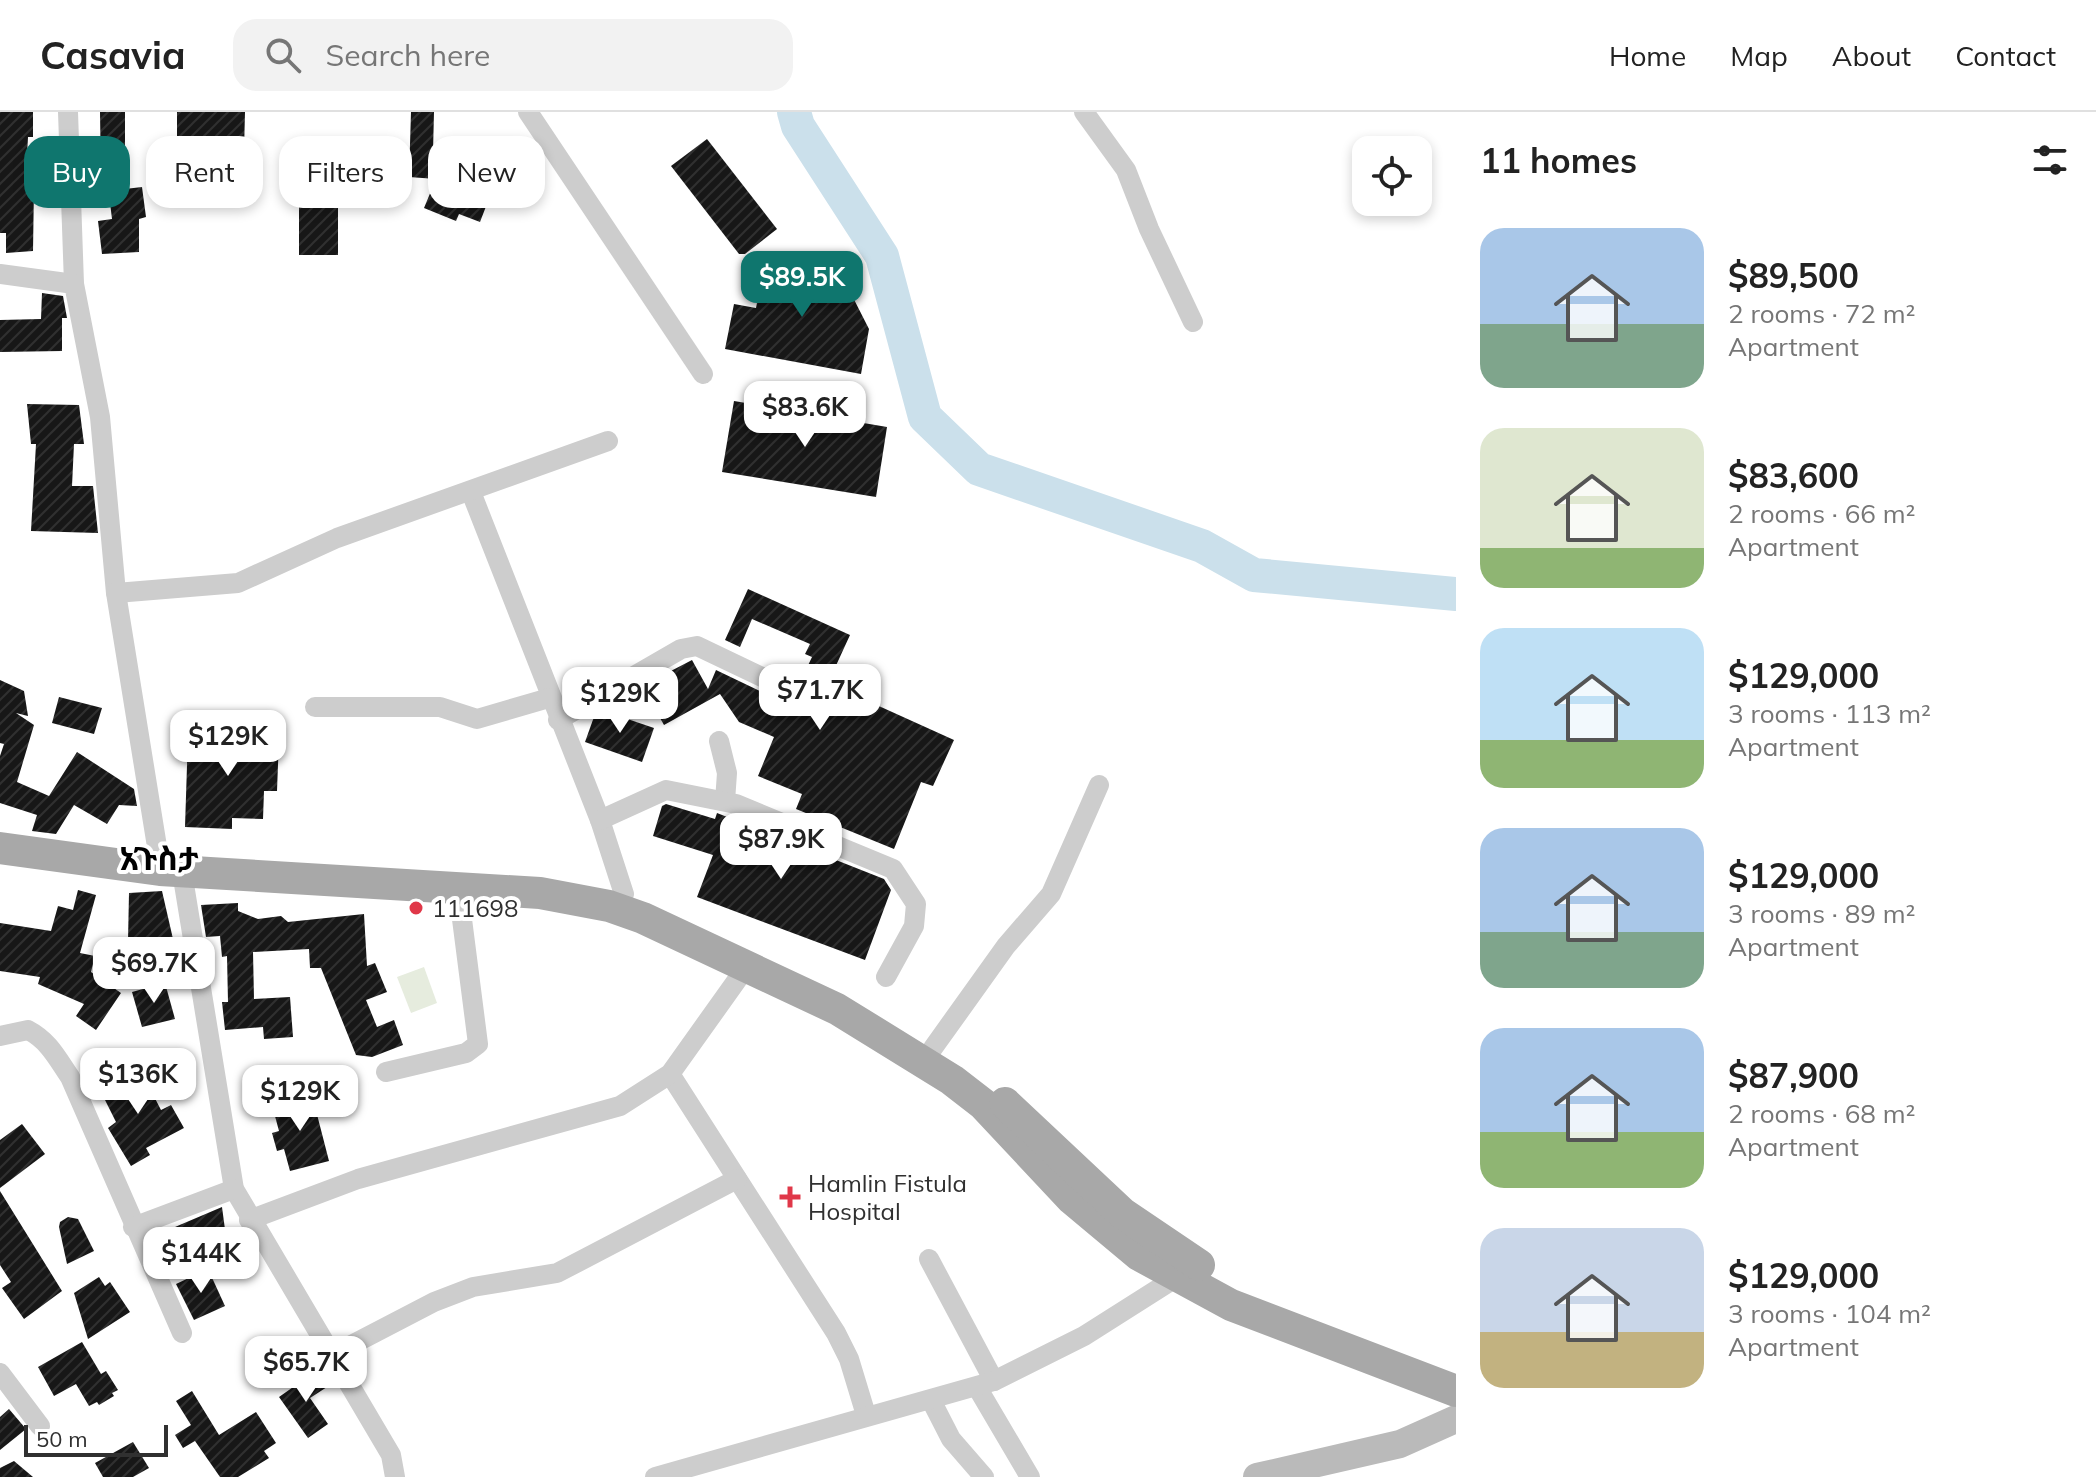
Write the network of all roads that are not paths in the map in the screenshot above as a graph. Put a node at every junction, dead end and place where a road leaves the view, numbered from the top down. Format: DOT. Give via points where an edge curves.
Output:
graph roads {
  1 [pos="68,112"];
  2 [pos="528,112"];
  3 [pos="1084,112"];
  4 [pos="0,274"];
  5 [pos="74,284"];
  6 [pos="1193,322"];
  7 [pos="703,374"];
  8 [pos="608,441"];
  9 [pos="471,492"];
  10 [pos="116,593"];
  11 [pos="787,689"];
  12 [pos="549,698"];
  13 [pos="315,707"];
  14 [pos="558,720"];
  15 [pos="719,741"];
  16 [pos="1099,785"];
  17 [pos="725,801"];
  18 [pos="600,820"];
  19 [pos="0,837"];
  20 [pos="0,848"];
  21 [pos="171,866"];
  22 [pos="458,888"];
  23 [pos="624,894"];
  24 [pos="747,966"];
  25 [pos="886,977"];
  26 [pos="0,1036"];
  27 [pos="933,1048"];
  28 [pos="386,1072"];
  29 [pos="670,1074"];
  30 [pos="737,1179"];
  31 [pos="234,1189"];
  32 [pos="249,1220"];
  33 [pos="133,1227"];
  34 [pos="929,1259"];
  35 [pos="1181,1267"];
  36 [pos="182,1333"];
  37 [pos="334,1354"];
  38 [pos="1456,1372"];
  39 [pos="0,1373"];
  40 [pos="986,1384"];
  41 [pos="1456,1391"];
  42 [pos="931,1400"];
  43 [pos="866,1415"];
  44 [pos="1456,1419"];
  45 [pos="40,1426"];
  46 [pos="393,1476"];
  47 [pos="655,1477"];
  48 [pos="984,1477"];
  49 [pos="1030,1477"];
  50 [pos="1257,1477"];
  1 -- 5 [label="street"];
  2 -- 7 [label="street"];
  3 -- 6 [label="street" via="1126,170"];
  4 -- 5 [label="street"];
  5 -- 10 [label="street" via="100,417"];
  8 -- 9 [label="street"];
  9 -- 10 [label="street" via="337,538 238,583"];
  9 -- 12 [label="street"];
  10 -- 21 [label="street"];
  11 -- 14 [label="street" via="697,646 681,649"];
  12 -- 13 [label="street" via="477,719 440,707"];
  12 -- 14 [label="street"];
  14 -- 18 [label="street"];
  15 -- 17 [label="street" via="727,773"];
  16 -- 27 [label="street" via="1051,894 1006,946"];
  17 -- 18 [label="street" via="666,790"];
  17 -- 25 [label="street" via="893,869 916,904 914,926"];
  18 -- 23 [label="street"];
  19 -- 21 [label="main road"];
  20 -- 21 [label="main road"];
  21 -- 22 [label="main road"];
  21 -- 23 [label="main road" via="544,876"];
  21 -- 31 [label="street"];
  22 -- 24 [label="main road" via="540,893 609,906"];
  22 -- 28 [label="street" via="478,1044 466,1053"];
  23 -- 27 [label="main road" via="736,939 880,1013"];
  24 -- 29 [label="street"];
  24 -- 35 [label="main road" via="837,1009 952,1080 983,1104 1100,1225 1139,1255"];
  26 -- 33 [label="street" via="28,1030 47,1041 70,1077"];
  27 -- 35 [label="main road" via="992,1090"];
  29 -- 30 [label="street"];
  29 -- 32 [label="street" via="620,1106 358,1179"];
  30 -- 37 [label="street" via="557,1273 473,1287"];
  30 -- 43 [label="street" via="836,1333"];
  31 -- 32 [label="street"];
  31 -- 33 [label="street"];
  32 -- 37 [label="street"];
  33 -- 36 [label="street"];
  34 -- 40 [label="street"];
  35 -- 38 [label="main road"];
  35 -- 40 [label="street" via="1084,1336"];
  35 -- 41 [label="main road" via="1280,1325"];
  37 -- 46 [label="street" via="391,1455"];
  39 -- 45 [label="street"];
  40 -- 42 [label="street"];
  40 -- 49 [label="street"];
  42 -- 43 [label="street"];
  42 -- 48 [label="street" via="951,1439"];
  43 -- 47 [label="street"];
  44 -- 50 [label="street" via="1400,1444"];
}
